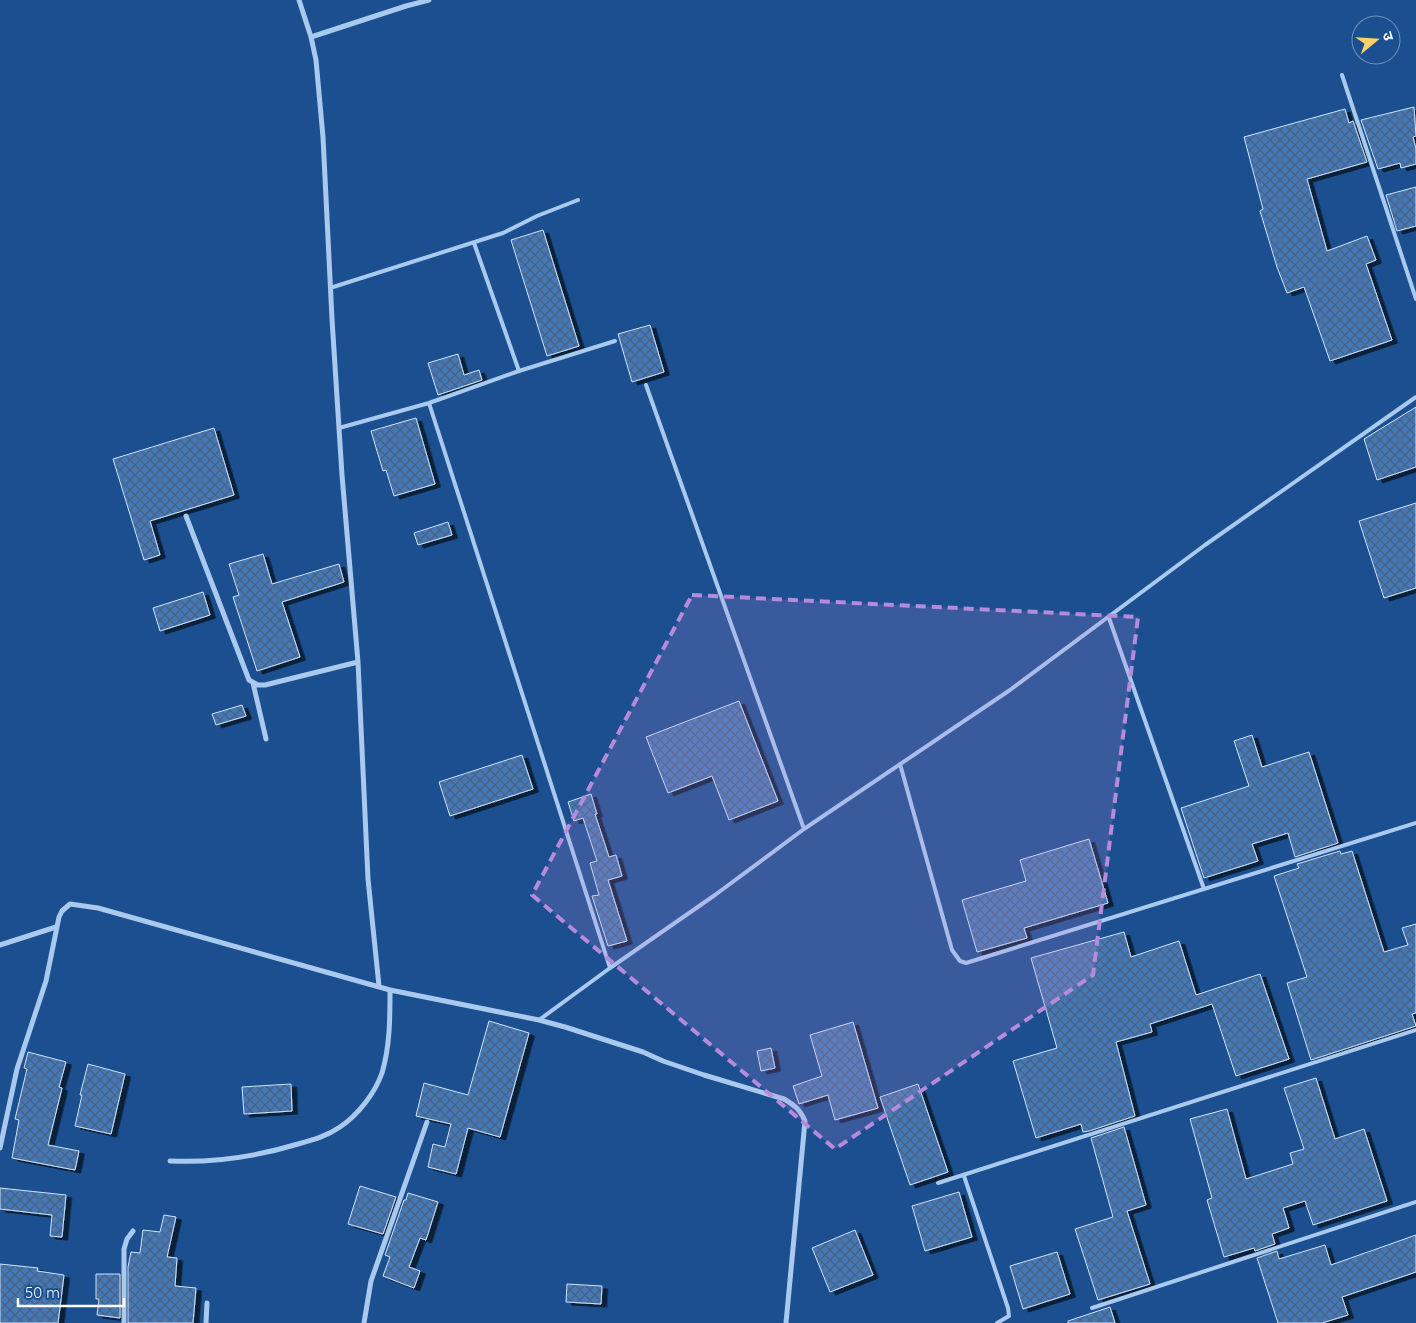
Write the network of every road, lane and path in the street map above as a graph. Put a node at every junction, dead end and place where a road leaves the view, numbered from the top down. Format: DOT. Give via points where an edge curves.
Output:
graph roads {
  1 [pos="299,0"];
  2 [pos="429,0"];
  3 [pos="311,37"];
  4 [pos="1342,75"];
  5 [pos="578,200"];
  6 [pos="474,242"];
  7 [pos="330,288"];
  8 [pos="1416,299"];
  9 [pos="615,341"];
  10 [pos="519,372"];
  11 [pos="646,385"];
  12 [pos="1416,397"];
  13 [pos="429,402"];
  14 [pos="339,428"];
  15 [pos="186,516"];
  16 [pos="1108,618"];
  17 [pos="358,662"];
  18 [pos="253,683"];
  19 [pos="266,739"];
  20 [pos="900,764"];
  21 [pos="1416,823"];
  22 [pos="804,829"];
  23 [pos="1204,890"];
  24 [pos="56,927"];
  25 [pos="0,945"];
  26 [pos="610,968"];
  27 [pos="379,986"];
  28 [pos="390,990"];
  29 [pos="539,1020"];
  30 [pos="1416,1030"];
  31 [pos="427,1122"];
  32 [pos="0,1124"];
  33 [pos="3,1133"];
  34 [pos="0,1148"];
  35 [pos="170,1161"];
  36 [pos="964,1176"];
  37 [pos="938,1183"];
  38 [pos="1416,1202"];
  39 [pos="133,1231"];
  40 [pos="207,1303"];
  41 [pos="1092,1308"];
  42 [pos="124,1323"];
  43 [pos="206,1323"];
  44 [pos="364,1323"];
  45 [pos="786,1323"];
  46 [pos="997,1323"];
  1 -- 3 [label="street"];
  2 -- 3 [label="street"];
  3 -- 7 [label="street" via="318,76 324,154"];
  4 -- 8 [label="lane"];
  5 -- 6 [label="lane" via="504,233"];
  6 -- 7 [label="lane"];
  6 -- 10 [label="lane"];
  7 -- 14 [label="street"];
  9 -- 10 [label="lane"];
  10 -- 13 [label="lane"];
  11 -- 22 [label="lane"];
  12 -- 16 [label="lane" via="1220,534"];
  13 -- 14 [label="lane"];
  13 -- 26 [label="lane"];
  14 -- 17 [label="street"];
  15 -- 18 [label="street" via="246,675"];
  16 -- 20 [label="lane" via="1010,690"];
  16 -- 23 [label="lane"];
  17 -- 18 [label="street" via="265,685"];
  17 -- 27 [label="street" via="368,879"];
  18 -- 19 [label="street"];
  20 -- 22 [label="lane"];
  20 -- 23 [label="lane" via="952,950 960,961 966,963"];
  21 -- 23 [label="lane"];
  22 -- 26 [label="lane"];
  24 -- 25 [label="street"];
  24 -- 27 [label="street" via="62,911 70,904 98,908"];
  24 -- 33 [label="street" via="46,981 17,1068"];
  26 -- 29 [label="lane"];
  27 -- 28 [label="street"];
  28 -- 29 [label="street"];
  28 -- 35 [label="street" via="390,1031 381,1075 370,1095 350,1119 325,1135 271,1152 227,1160"];
  29 -- 45 [label="street" via="784,1099 801,1111 805,1120"];
  30 -- 36 [label="lane"];
  31 -- 44 [label="street" via="371,1282"];
  32 -- 33 [label="street"];
  33 -- 34 [label="street"];
  36 -- 37 [label="lane"];
  36 -- 46 [label="lane" via="1008,1308 1009,1316"];
  38 -- 41 [label="lane"];
  39 -- 42 [label="street" via="124,1249"];
  40 -- 43 [label="street"];
}
